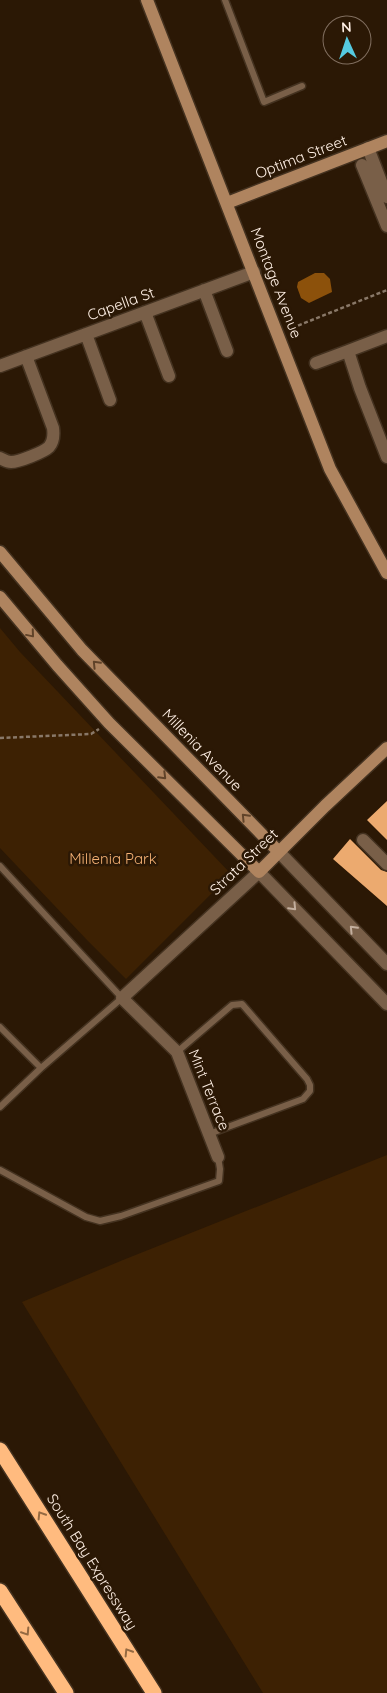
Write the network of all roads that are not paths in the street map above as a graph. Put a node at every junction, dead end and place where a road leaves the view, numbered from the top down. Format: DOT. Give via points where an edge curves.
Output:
graph roads {
  1 [pos="147,0"];
  2 [pos="225,0"];
  3 [pos="302,86"];
  4 [pos="387,141"];
  5 [pos="368,148"];
  6 [pos="362,165"];
  7 [pos="387,196"];
  8 [pos="227,203"];
  9 [pos="387,226"];
  10 [pos="254,272"];
  11 [pos="204,290"];
  12 [pos="145,312"];
  13 [pos="86,334"];
  14 [pos="387,336"];
  15 [pos="227,351"];
  16 [pos="348,351"];
  17 [pos="26,356"];
  18 [pos="316,363"];
  19 [pos="0,366"];
  20 [pos="169,376"];
  21 [pos="110,400"];
  22 [pos="382,431"];
  23 [pos="387,456"];
  24 [pos="0,458"];
  25 [pos="0,552"];
  26 [pos="387,573"];
  27 [pos="0,597"];
  28 [pos="387,748"];
  29 [pos="363,840"];
  30 [pos="387,846"];
  31 [pos="279,852"];
  32 [pos="382,860"];
  33 [pos="0,866"];
  34 [pos="259,872"];
  35 [pos="387,964"];
  36 [pos="122,998"];
  37 [pos="387,1004"];
  38 [pos="0,1027"];
  39 [pos="177,1052"];
  40 [pos="41,1068"];
  41 [pos="0,1107"];
  42 [pos="209,1134"];
  43 [pos="218,1157"];
  44 [pos="0,1170"];
  45 [pos="0,1450"];
  46 [pos="0,1591"];
  47 [pos="66,1693"];
  48 [pos="154,1693"];
  1 -- 8 [label="street, Montage Avenue"];
  2 -- 3 [label="lane" via="264,102"];
  4 -- 5 [label="street, Optima Street"];
  5 -- 7 [label="street"];
  5 -- 8 [label="street, Optima Street"];
  6 -- 9 [label="street"];
  8 -- 10 [label="street, Montage Avenue"];
  10 -- 11 [label="street, Capella St"];
  10 -- 26 [label="street, Montage Avenue" via="330,469"];
  11 -- 12 [label="street, Capella St"];
  11 -- 15 [label="street"];
  12 -- 13 [label="street, Capella St"];
  12 -- 20 [label="street"];
  13 -- 17 [label="street, Capella St"];
  13 -- 21 [label="street"];
  14 -- 16 [label="street"];
  16 -- 18 [label="street"];
  16 -- 22 [label="street" via="360,388"];
  17 -- 19 [label="street, Capella St"];
  17 -- 24 [label="street" via="54,434 47,449 13,462"];
  22 -- 23 [label="street"];
  31 -- 25 [label="street, Millenia Avenue, one-way" via="82,650"];
  27 -- 34 [label="street, one-way" via="109,723"];
  28 -- 31 [label="street, Strata Street"];
  29 -- 32 [label="street"];
  30 -- 32 [label="street"];
  31 -- 34 [label="street, Strata Street"];
  35 -- 31 [label="street, Millenia Avenue, one-way"];
  33 -- 36 [label="lane"];
  34 -- 36 [label="street, Strata Street"];
  34 -- 37 [label="street, one-way"];
  36 -- 39 [label="street, Mint Terrace"];
  36 -- 40 [label="lane"];
  38 -- 40 [label="lane"];
  39 -- 42 [label="street, Mint Terrace"];
  39 -- 42 [label="lane" via="232,1005 242,1004 310,1085 310,1091 303,1099"];
  40 -- 41 [label="lane"];
  42 -- 43 [label="street, Mint Terrace"];
  43 -- 44 [label="lane" via="219,1181 100,1222 86,1218"];
  48 -- 45 [label="highway, South Bay Expressway, one-way"];
  46 -- 47 [label="highway, one-way"];
}
